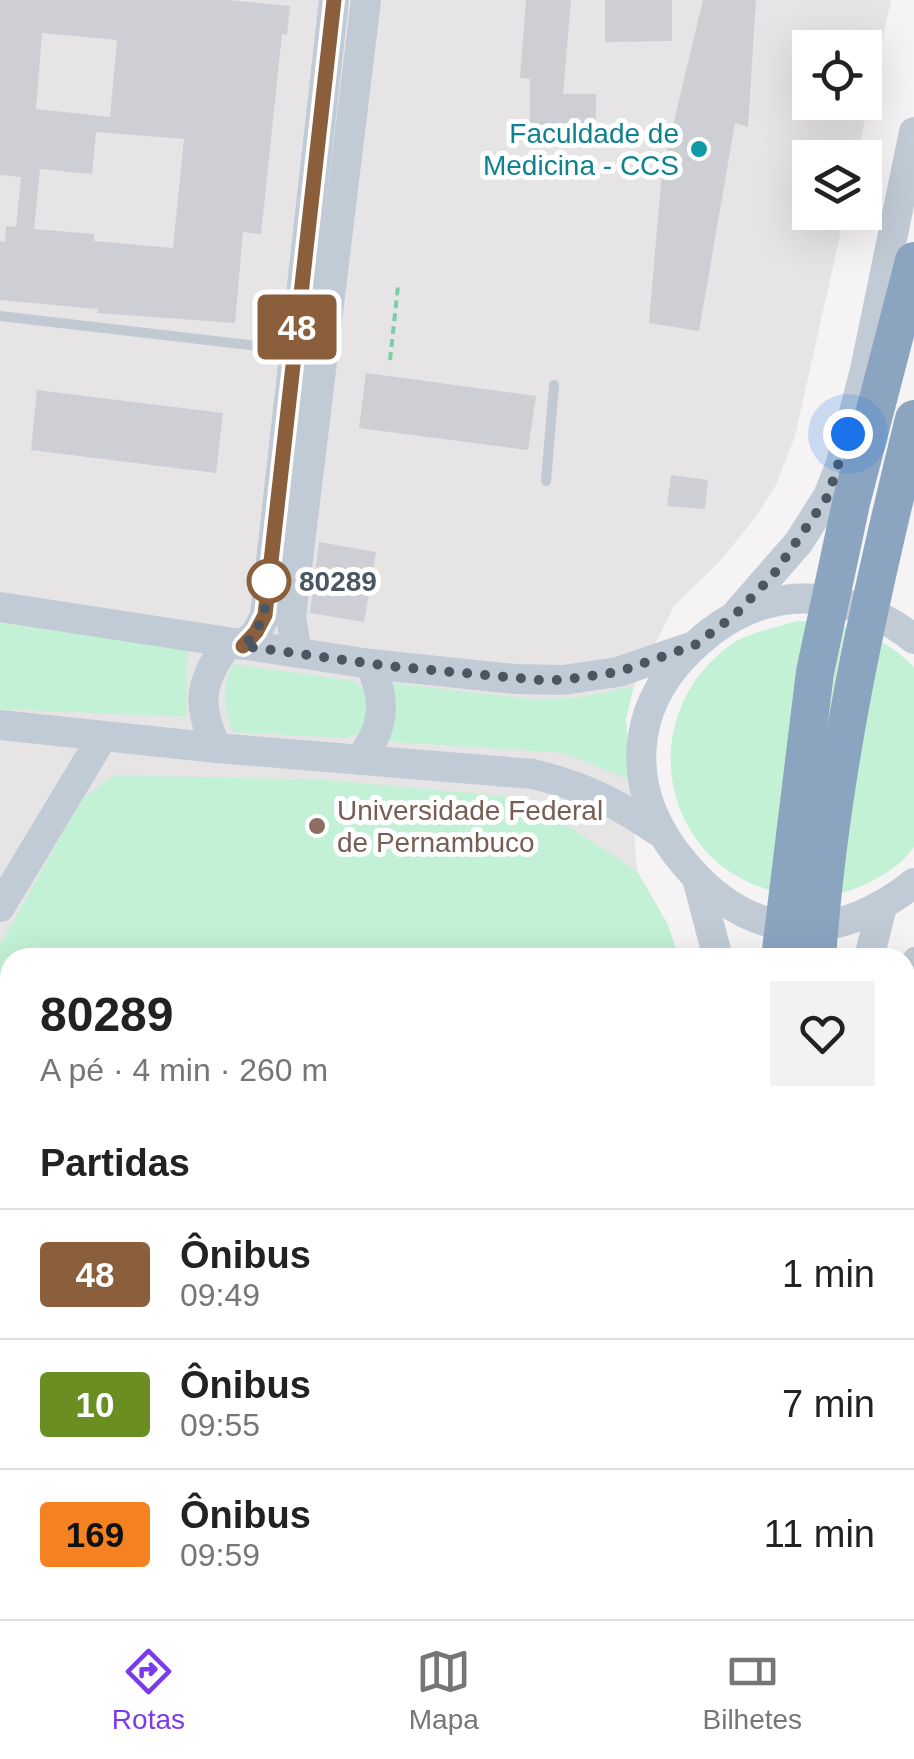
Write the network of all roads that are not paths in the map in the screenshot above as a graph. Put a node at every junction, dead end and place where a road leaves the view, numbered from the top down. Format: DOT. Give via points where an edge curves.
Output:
graph roads {
  1 [pos="334,0"];
  2 [pos="366,0"];
  3 [pos="914,132"];
  4 [pos="914,261"];
  5 [pos="0,316"];
  6 [pos="295,350"];
  7 [pos="554,385"];
  8 [pos="914,419"];
  9 [pos="546,481"];
  10 [pos="0,607"];
  11 [pos="735,615"];
  12 [pos="914,639"];
  13 [pos="236,644"];
  14 [pos="695,645"];
  15 [pos="297,653"];
  16 [pos="370,664"];
  17 [pos="0,725"];
  18 [pos="104,736"];
  19 [pos="218,748"];
  20 [pos="359,760"];
  21 [pos="662,833"];
  22 [pos="698,882"];
  23 [pos="914,882"];
  24 [pos="882,906"];
  25 [pos="0,907"];
  26 [pos="715,948"];
  27 [pos="781,948"];
  28 [pos="818,948"];
  29 [pos="872,948"];
  1 -- 6 [label="street"];
  2 -- 15 [label="street" via="291,617"];
  3 -- 11 [label="street" via="840,466 799,542"];
  4 -- 27 [label="highway" via="815,672"];
  5 -- 6 [label="lane"];
  6 -- 13 [label="street" via="265,615 256,632"];
  7 -- 9 [label="lane"];
  8 -- 28 [label="highway" via="844,730"];
  10 -- 13 [label="street"];
  11 -- 12 [label="street" via="790,599 818,599 873,612"];
  11 -- 14 [label="street"];
  13 -- 15 [label="street"];
  13 -- 19 [label="street" via="210,666 202,694 205,722"];
  14 -- 16 [label="street" via="618,672 562,680"];
  14 -- 21 [label="street" via="662,684 643,733 640,768"];
  15 -- 16 [label="street"];
  16 -- 20 [label="street" via="383,704 372,744"];
  17 -- 18 [label="street"];
  18 -- 19 [label="street"];
  18 -- 25 [label="street"];
  19 -- 20 [label="street"];
  20 -- 21 [label="street" via="533,774 578,785"];
  21 -- 22 [label="street"];
  22 -- 24 [label="street" via="742,913 794,926 847,920"];
  22 -- 26 [label="street"];
  23 -- 24 [label="street"];
  24 -- 29 [label="street"];
}
